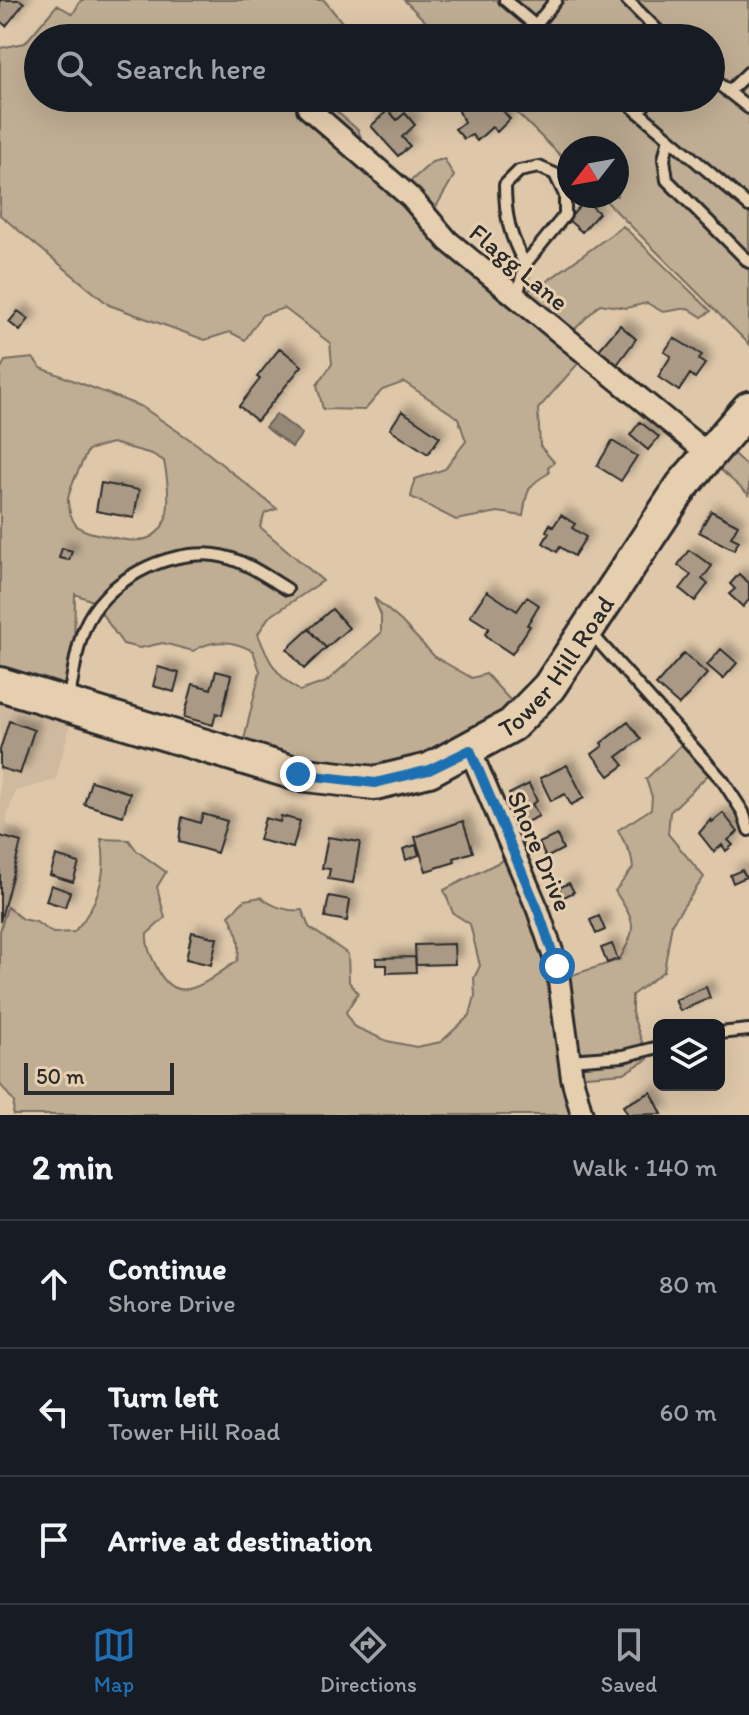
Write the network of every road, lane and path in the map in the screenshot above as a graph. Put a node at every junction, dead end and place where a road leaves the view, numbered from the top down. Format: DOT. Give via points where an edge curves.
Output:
graph roads {
  1 [pos="505,0"];
  2 [pos="556,0"];
  3 [pos="627,0"];
  4 [pos="533,24"];
  5 [pos="537,24"];
  6 [pos="651,24"];
  7 [pos="749,72"];
  8 [pos="725,90"];
  9 [pos="728,92"];
  10 [pos="749,108"];
  11 [pos="313,112"];
  12 [pos="638,112"];
  13 [pos="669,138"];
  14 [pos="749,206"];
  15 [pos="749,262"];
  16 [pos="525,264"];
  17 [pos="516,298"];
  18 [pos="749,408"];
  19 [pos="708,454"];
  20 [pos="287,589"];
  21 [pos="588,630"];
  22 [pos="1,690"];
  23 [pos="67,704"];
  24 [pos="470,750"];
  25 [pos="749,830"];
  26 [pos="749,1030"];
  27 [pos="725,1032"];
  28 [pos="653,1048"];
  29 [pos="569,1060"];
  30 [pos="582,1115"];
  1 -- 4 [label="lane"];
  2 -- 5 [label="lane"];
  3 -- 6 [label="lane"];
  7 -- 9 [label="lane"];
  8 -- 9 [label="lane"];
  9 -- 10 [label="lane"];
  11 -- 17 [label="street, Flagg Lane"];
  12 -- 13 [label="lane"];
  13 -- 14 [label="lane"];
  13 -- 15 [label="lane" via="667,180"];
  16 -- 16 [label="lane" via="565,215 565,195 555,174 539,167 519,171 505,185 505,215"];
  16 -- 17 [label="lane"];
  17 -- 19 [label="street, Flagg Lane"];
  18 -- 19 [label="main road, Tower Hill Road"];
  19 -- 21 [label="main road, Tower Hill Road"];
  20 -- 23 [label="lane" via="218,555 181,555 138,573 106,595 84,629"];
  21 -- 24 [label="main road, Tower Hill Road" via="549,687 512,725"];
  21 -- 25 [label="lane" via="723,781"];
  22 -- 23 [label="main road, Tower Hill Road"];
  23 -- 24 [label="main road, Tower Hill Road" via="298,774 375,783 429,770"];
  24 -- 29 [label="street, Shore Drive" via="557,966"];
  26 -- 27 [label="lane"];
  28 -- 29 [label="lane"];
  29 -- 30 [label="street, Shore Drive"];
}
